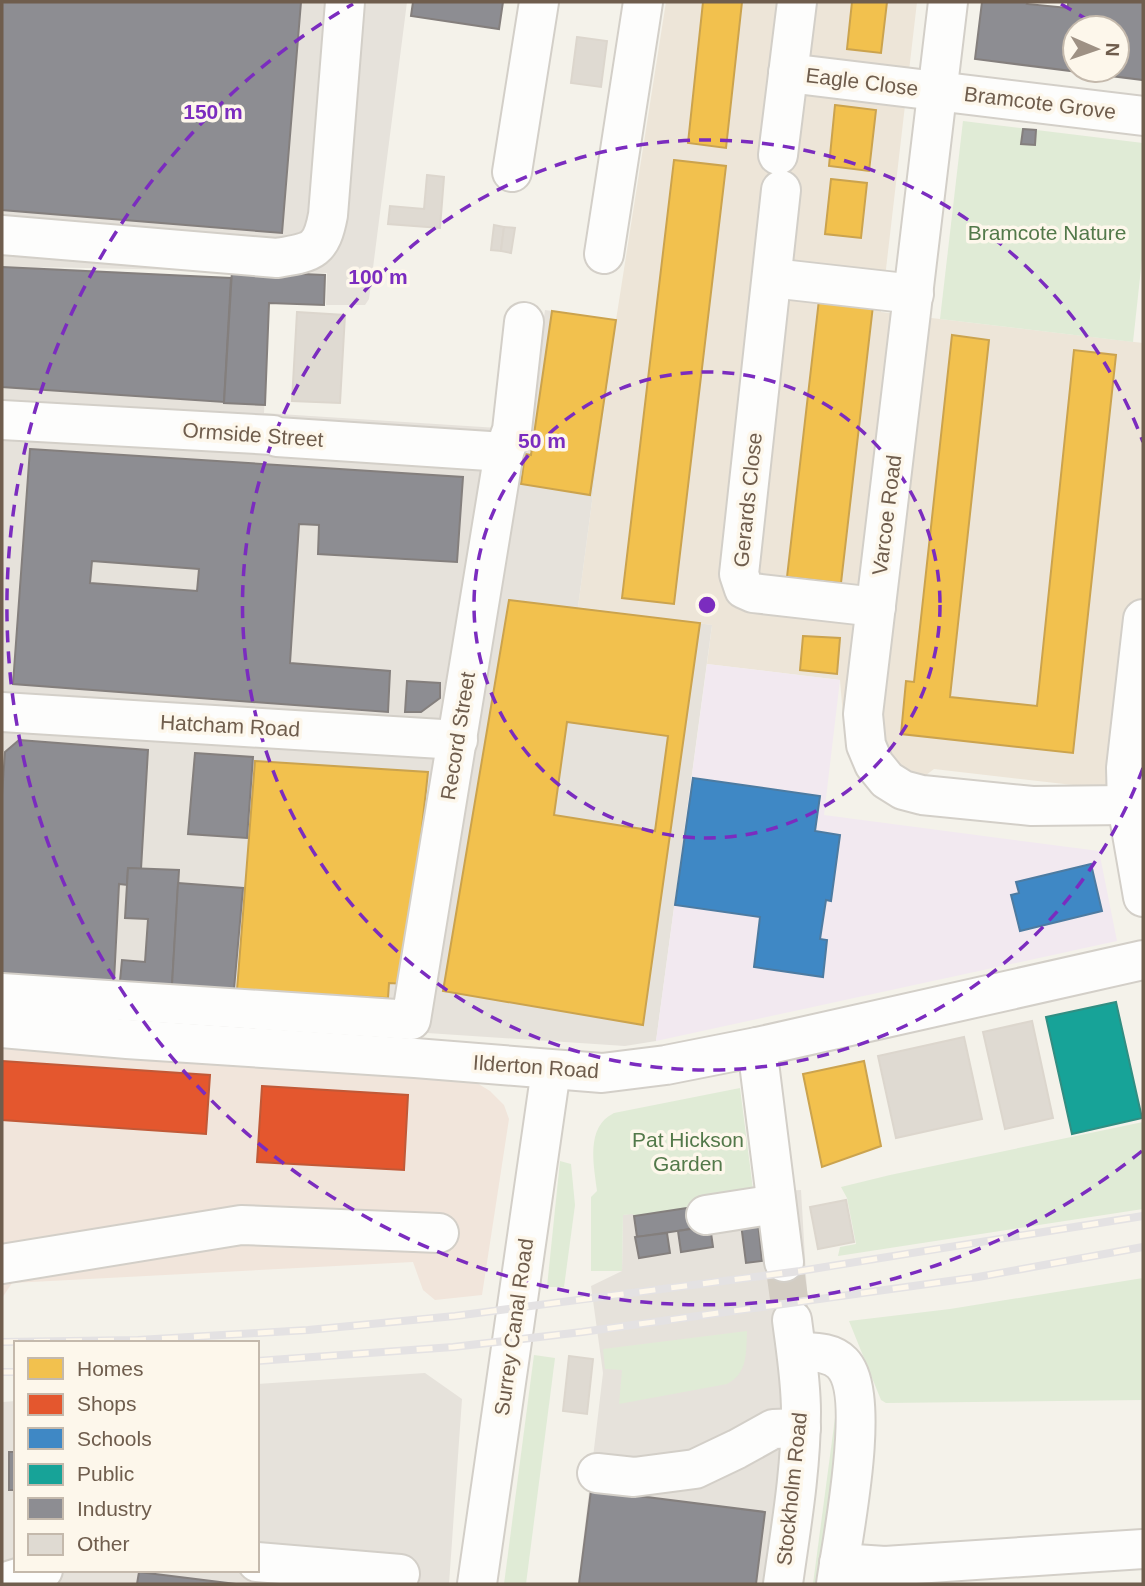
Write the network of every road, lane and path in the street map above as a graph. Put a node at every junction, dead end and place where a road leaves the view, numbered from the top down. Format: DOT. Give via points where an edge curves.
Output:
graph roads {
  1 [pos="345,2"];
  2 [pos="539,2"];
  3 [pos="643,2"];
  4 [pos="797,2"];
  5 [pos="947,2"];
  6 [pos="788,73"];
  7 [pos="936,90"];
  8 [pos="1143,116"];
  9 [pos="512,172"];
  10 [pos="780,172"];
  11 [pos="2,236"];
  12 [pos="604,254"];
  13 [pos="772,278"];
  14 [pos="914,294"];
  15 [pos="524,322"];
  16 [pos="2,420"];
  17 [pos="2,426"];
  18 [pos="504,452"];
  19 [pos="876,607"];
  20 [pos="1143,619"];
  21 [pos="2,712"];
  22 [pos="458,740"];
  23 [pos="1127,805"];
  24 [pos="1143,897"];
  25 [pos="1143,960"];
  26 [pos="2,993"];
  27 [pos="2,1028"];
  28 [pos="757,1047"];
  29 [pos="551,1070"];
  30 [pos="776,1204"];
  31 [pos="706,1215"];
  32 [pos="439,1233"];
  33 [pos="784,1262"];
  34 [pos="2,1264"];
  35 [pos="801,1428"];
  36 [pos="597,1473"];
  37 [pos="1143,1549"];
  38 [pos="259,1562"];
  39 [pos="37,1572"];
  40 [pos="400,1574"];
  41 [pos="837,1574"];
  42 [pos="2,1583"];
  43 [pos="477,1584"];
  44 [pos="783,1584"];
  1 -- 11 [label="street" via="328,215 324,237 314,248 277,258"];
  2 -- 9 [label="street"];
  3 -- 12 [label="street"];
  4 -- 6 [label="street, Eagle Close"];
  5 -- 7 [label="street, Varcoe Road"];
  6 -- 7 [label="street, Eagle Close"];
  6 -- 10 [label="street, Eagle Close"];
  7 -- 8 [label="street, Bramcote Grove"];
  7 -- 14 [label="street, Varcoe Road"];
  10 -- 13 [label="street, Gerards Close"];
  13 -- 14 [label="street"];
  13 -- 19 [label="street, Gerards Close" via="741,582 753,593"];
  14 -- 19 [label="street, Varcoe Road"];
  15 -- 18 [label="street, Record Street" via="512,429"];
  16 -- 17 [label="street"];
  16 -- 18 [label="street, Ormside Street"];
  18 -- 22 [label="street, Record Street"];
  19 -- 23 [label="street, Varcoe Road" via="863,729 874,764 887,780 903,790 936,796 1032,806"];
  20 -- 23 [label="street" via="1126,768"];
  21 -- 22 [label="street, Hatcham Road"];
  22 -- 26 [label="street, Record Street" via="411,1020"];
  23 -- 24 [label="street"];
  25 -- 28 [label="street, Ilderton Road"];
  27 -- 29 [label="street, Ilderton Road"];
  28 -- 29 [label="street, Ilderton Road" via="624,1072"];
  28 -- 30 [label="street"];
  29 -- 43 [label="street, Surrey Canal Road"];
  30 -- 31 [label="street"];
  30 -- 33 [label="street"];
  32 -- 34 [label="street" via="241,1225"];
  35 -- 36 [label="street" via="773,1429 695,1469 634,1477"];
  35 -- 41 [label="street, Stockholm Road" via="794,1336 834,1357 850,1374 854,1387 855,1444"];
  35 -- 44 [label="street, Stockholm Road"];
  37 -- 41 [label="street" via="885,1566"];
  38 -- 40 [label="street"];
  39 -- 42 [label="street"];
}
